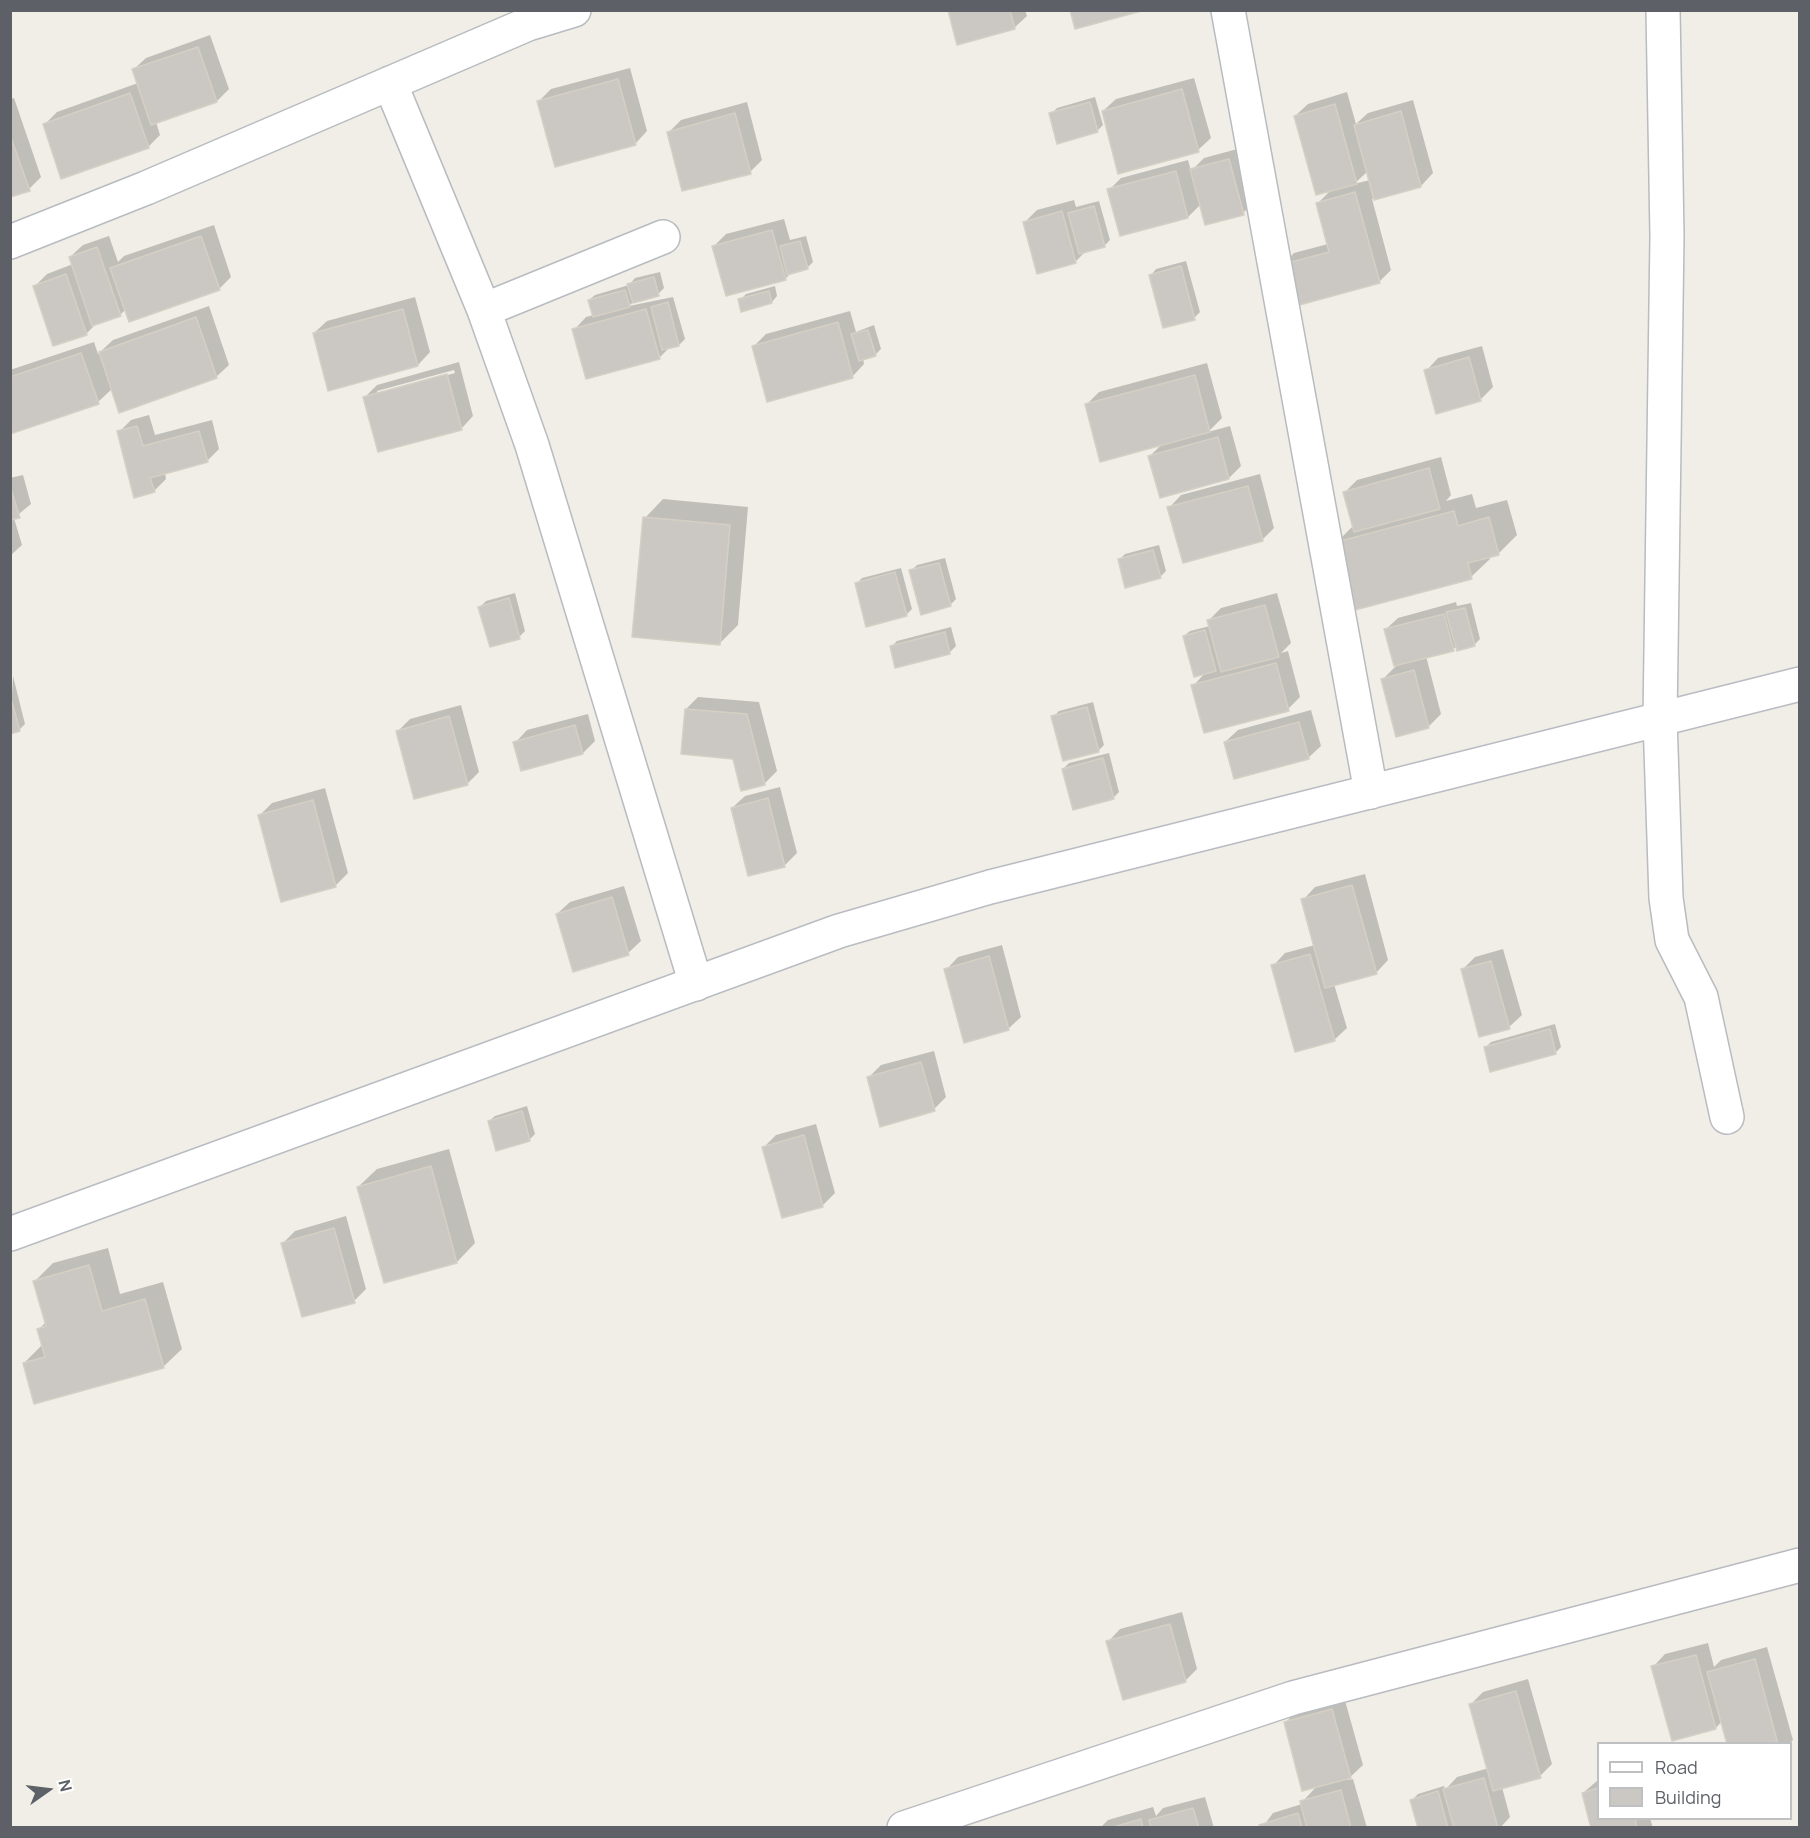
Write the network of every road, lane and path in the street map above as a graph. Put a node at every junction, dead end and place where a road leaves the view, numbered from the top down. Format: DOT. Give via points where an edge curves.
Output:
graph roads {
  1 [pos="574,10"];
  2 [pos="1228,10"];
  3 [pos="1663,10"];
  4 [pos="390,83"];
  5 [pos="663,237"];
  6 [pos="10,242"];
  7 [pos="484,310"];
  8 [pos="1800,684"];
  9 [pos="1660,719"];
  10 [pos="1371,792"];
  11 [pos="696,984"];
  12 [pos="1727,1117"];
  13 [pos="10,1234"];
  14 [pos="1800,1565"];
  15 [pos="904,1827"];
  1 -- 4 [label="street" via="528,24"];
  2 -- 10 [label="street"];
  3 -- 9 [label="street" via="1667,236"];
  4 -- 6 [label="street"];
  4 -- 7 [label="street"];
  5 -- 7 [label="street"];
  7 -- 11 [label="street" via="532,445"];
  8 -- 9 [label="street"];
  9 -- 10 [label="street"];
  9 -- 12 [label="street" via="1666,898 1672,940 1701,997"];
  10 -- 11 [label="street" via="968,893 839,931"];
  11 -- 13 [label="street"];
  14 -- 15 [label="street" via="1293,1698"];
}
